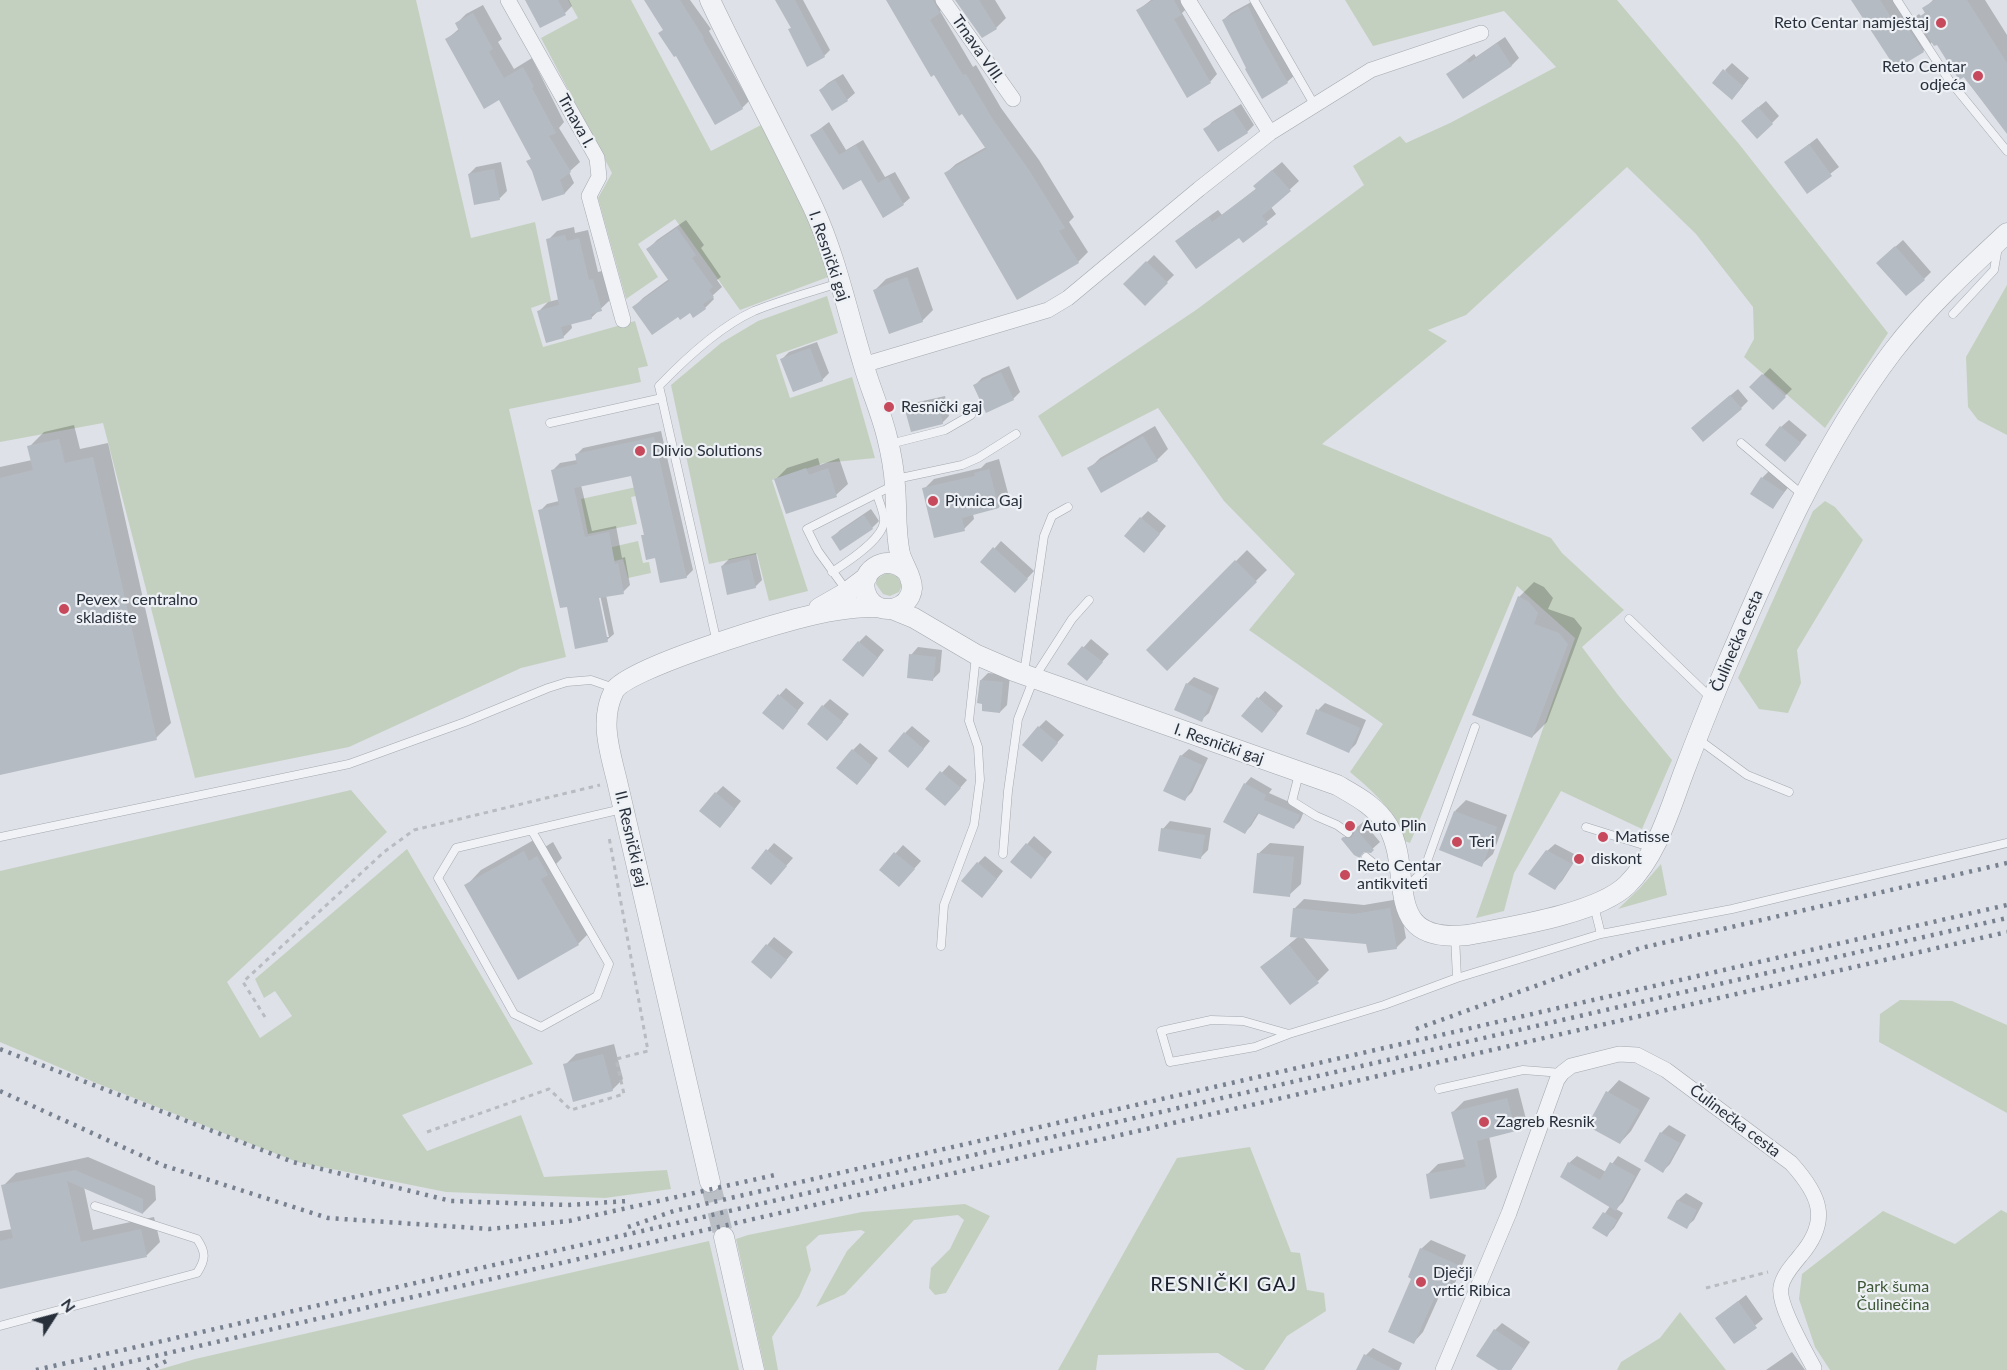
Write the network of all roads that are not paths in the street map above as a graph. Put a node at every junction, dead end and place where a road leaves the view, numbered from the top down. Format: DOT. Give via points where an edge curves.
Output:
graph roads {
  1 [pos="508,0"];
  2 [pos="710,0"];
  3 [pos="943,0"];
  4 [pos="1188,0"];
  5 [pos="1254,0"];
  6 [pos="1897,0"];
  7 [pos="1481,33"];
  8 [pos="1013,99"];
  9 [pos="1315,106"];
  10 [pos="1270,133"];
  11 [pos="2007,151"];
  12 [pos="2003,237"];
  13 [pos="840,283"];
  14 [pos="1953,314"];
  15 [pos="623,320"];
  16 [pos="863,365"];
  17 [pos="662,398"];
  18 [pos="971,415"];
  19 [pos="550,423"];
  20 [pos="1016,434"];
  21 [pos="1741,443"];
  22 [pos="889,444"];
  23 [pos="895,482"];
  24 [pos="877,494"];
  25 [pos="1805,496"];
  26 [pos="1068,507"];
  27 [pos="897,528"];
  28 [pos="872,571"];
  29 [pos="832,572"];
  30 [pos="910,579"];
  31 [pos="847,592"];
  32 [pos="1089,600"];
  33 [pos="885,608"];
  34 [pos="798,619"];
  35 [pos="1629,619"];
  36 [pos="946,637"];
  37 [pos="717,644"];
  38 [pos="977,655"];
  39 [pos="1029,677"];
  40 [pos="615,689"];
  41 [pos="1712,699"];
  42 [pos="1475,727"];
  43 [pos="1697,738"];
  44 [pos="1300,772"];
  45 [pos="1789,792"];
  46 [pos="614,811"];
  47 [pos="1586,827"];
  48 [pos="532,831"];
  49 [pos="1348,833"];
  50 [pos="0,837"];
  51 [pos="2007,843"];
  52 [pos="1653,848"];
  53 [pos="1003,854"];
  54 [pos="1366,857"];
  55 [pos="1400,867"];
  56 [pos="1401,892"];
  57 [pos="1593,904"];
  58 [pos="1416,923"];
  59 [pos="1601,934"];
  60 [pos="1455,936"];
  61 [pos="940,946"];
  62 [pos="1457,978"];
  63 [pos="1289,1034"];
  64 [pos="1562,1073"];
  65 [pos="1439,1089"];
  66 [pos="710,1182"];
  67 [pos="95,1206"];
  68 [pos="724,1237"];
  69 [pos="0,1326"];
  70 [pos="1814,1368"];
  71 [pos="754,1370"];
  72 [pos="1443,1370"];
  1 -- 15 [label="street, Trnava I." via="597,158 599,177 589,196"];
  2 -- 13 [label="street, I. Resnički gaj" via="814,209"];
  3 -- 8 [label="street, Trnava VIII."];
  4 -- 10 [label="street"];
  5 -- 9 [label="lane"];
  6 -- 11 [label="lane" via="1949,80"];
  7 -- 9 [label="street" via="1371,70"];
  9 -- 10 [label="street"];
  10 -- 16 [label="street" via="1068,298 1047,310"];
  12 -- 14 [label="lane" via="1994,270"];
  12 -- 25 [label="street, Čulinečka cesta" via="1929,309 1893,351 1842,429"];
  13 -- 16 [label="street, I. Resnički gaj"];
  13 -- 17 [label="lane" via="753,312 715,336 659,386"];
  16 -- 22 [label="street, I. Resnički gaj"];
  17 -- 19 [label="lane"];
  17 -- 37 [label="lane"];
  18 -- 22 [label="lane" via="945,430"];
  20 -- 23 [label="lane" via="962,465"];
  21 -- 25 [label="lane"];
  22 -- 23 [label="street, I. Resnički gaj"];
  23 -- 24 [label="lane"];
  23 -- 27 [label="street, I. Resnički gaj"];
  24 -- 29 [label="lane" via="884,522 879,531 861,553"];
  24 -- 29 [label="lane" via="807,529"];
  25 -- 41 [label="street, Čulinečka cesta" via="1761,584"];
  26 -- 39 [label="lane" via="1052,516 1044,536"];
  27 -- 28 [label="street, I. Resnički gaj"];
  27 -- 30 [label="street, I. Resnički gaj" via="900,553"];
  28 -- 30 [label="street" via="883,563 894,563"];
  28 -- 31 [label="street"];
  28 -- 33 [label="street" via="865,584 868,598"];
  29 -- 31 [label="lane"];
  30 -- 33 [label="street" via="911,591 905,603"];
  30 -- 36 [label="street, I. Resnički gaj" via="926,611"];
  31 -- 34 [label="street"];
  32 -- 39 [label="lane"];
  33 -- 34 [label="street" via="848,608"];
  33 -- 36 [label="street, I. Resnički gaj" via="914,618"];
  34 -- 37 [label="street"];
  35 -- 41 [label="lane"];
  36 -- 38 [label="street, I. Resnički gaj"];
  37 -- 40 [label="street" via="642,671"];
  38 -- 39 [label="street, I. Resnički gaj"];
  38 -- 61 [label="lane" via="969,721 978,747 980,780 974,825 944,905"];
  39 -- 44 [label="street, I. Resnički gaj"];
  39 -- 53 [label="lane" via="1018,719"];
  40 -- 46 [label="street, II. Resnički gaj" via="607,711 606,731 617,781"];
  40 -- 50 [label="lane" via="591,680 567,682 349,765"];
  41 -- 43 [label="street, Čulinečka cesta"];
  42 -- 56 [label="lane" via="1424,870"];
  43 -- 45 [label="lane" via="1747,775"];
  43 -- 52 [label="street, Čulinečka cesta"];
  44 -- 49 [label="lane" via="1292,801"];
  44 -- 55 [label="street, I. Resnički gaj" via="1337,785 1378,813 1393,837"];
  46 -- 48 [label="lane"];
  46 -- 66 [label="street, II. Resnički gaj"];
  47 -- 52 [label="lane"];
  48 -- 48 [label="lane" via="456,848 438,878 514,1014 541,1027 597,996 609,964"];
  51 -- 59 [label="lane" via="1732,909"];
  52 -- 57 [label="street, Čulinečka cesta" via="1626,886"];
  54 -- 55 [label="lane" via="1377,866"];
  55 -- 56 [label="street, I. Resnički gaj"];
  56 -- 58 [label="street, I. Resnički gaj"];
  57 -- 59 [label="lane"];
  57 -- 60 [label="street, Čulinečka cesta" via="1546,919"];
  58 -- 60 [label="street, Čulinečka cesta" via="1428,933"];
  59 -- 62 [label="lane"];
  60 -- 62 [label="lane"];
  62 -- 63 [label="lane"];
  63 -- 63 [label="lane" via="1232,1020 1211,1020 1161,1031 1170,1062 1255,1047"];
  64 -- 65 [label="lane" via="1523,1070"];
  64 -- 70 [label="street, Čulinečka cesta" via="1571,1066 1618,1054 1637,1055 1666,1070 1791,1163 1806,1180 1815,1194 1820,1215 1817,1229 1780,1289 1785,1310"];
  64 -- 72 [label="street"];
  67 -- 69 [label="lane" via="197,1239 204,1249 205,1261 197,1273"];
  68 -- 71 [label="street"];
}
